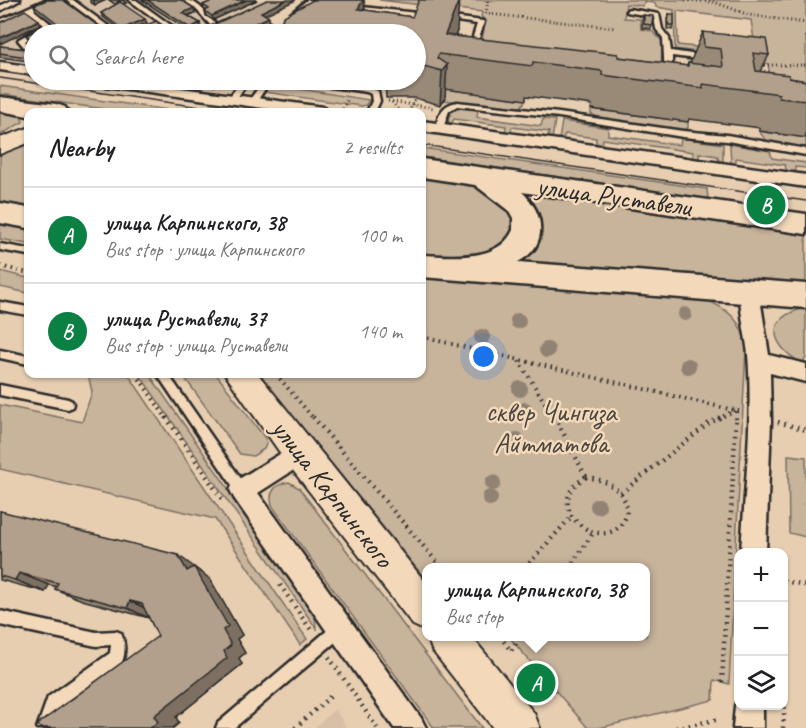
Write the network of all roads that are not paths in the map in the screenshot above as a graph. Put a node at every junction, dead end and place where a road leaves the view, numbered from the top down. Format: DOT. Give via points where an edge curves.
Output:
graph roads {
  1 [pos="17,0"];
  2 [pos="50,0"];
  3 [pos="69,0"];
  4 [pos="88,0"];
  5 [pos="132,0"];
  6 [pos="186,0"];
  7 [pos="311,0"];
  8 [pos="206,4"];
  9 [pos="79,5"];
  10 [pos="197,7"];
  11 [pos="0,9"];
  12 [pos="29,9"];
  13 [pos="344,10"];
  14 [pos="629,11"];
  15 [pos="223,21"];
  16 [pos="0,23"];
  17 [pos="47,24"];
  18 [pos="103,24"];
  19 [pos="166,24"];
  20 [pos="212,24"];
  21 [pos="218,24"];
  22 [pos="284,24"];
  23 [pos="668,53"];
  24 [pos="470,60"];
  25 [pos="718,60"];
  26 [pos="0,66"];
  27 [pos="24,70"];
  28 [pos="669,84"];
  29 [pos="166,90"];
  30 [pos="238,90"];
  31 [pos="260,90"];
  32 [pos="369,90"];
  33 [pos="232,99"];
  34 [pos="252,102"];
  35 [pos="0,104"];
  36 [pos="28,108"];
  37 [pos="295,108"];
  38 [pos="373,108"];
  39 [pos="426,127"];
  40 [pos="439,129"];
  41 [pos="24,137"];
  42 [pos="0,146"];
  43 [pos="806,152"];
  44 [pos="426,169"];
  45 [pos="476,176"];
  46 [pos="806,181"];
  47 [pos="806,224"];
  48 [pos="0,247"];
  49 [pos="24,251"];
  50 [pos="426,266"];
  51 [pos="454,270"];
  52 [pos="749,292"];
  53 [pos="806,296"];
  54 [pos="0,306"];
  55 [pos="24,310"];
  56 [pos="0,354"];
  57 [pos="24,359"];
  58 [pos="760,362"];
  59 [pos="806,374"];
  60 [pos="165,378"];
  61 [pos="243,378"];
  62 [pos="0,390"];
  63 [pos="68,404"];
  64 [pos="300,453"];
  65 [pos="242,490"];
  66 [pos="754,548"];
  67 [pos="422,607"];
  68 [pos="0,618"];
  69 [pos="341,628"];
  70 [pos="450,641"];
  71 [pos="749,710"];
  72 [pos="44,728"];
  73 [pos="223,728"];
  74 [pos="411,728"];
  75 [pos="519,728"];
  76 [pos="748,728"];
  1 -- 11 [label="lane"];
  2 -- 12 [label="lane"];
  3 -- 9 [label="lane"];
  4 -- 9 [label="lane"];
  5 -- 19 [label="lane"];
  6 -- 10 [label="lane"];
  7 -- 22 [label="lane"];
  8 -- 10 [label="lane"];
  9 -- 18 [label="lane"];
  10 -- 20 [label="lane"];
  12 -- 16 [label="lane"];
  12 -- 17 [label="lane"];
  13 -- 24 [label="lane" via="361,8 394,16 481,22"];
  14 -- 23 [label="lane" via="657,15"];
  15 -- 21 [label="lane"];
  23 -- 25 [label="lane"];
  23 -- 28 [label="lane"];
  26 -- 27 [label="street"];
  29 -- 33 [label="street"];
  30 -- 33 [label="lane"];
  31 -- 34 [label="lane"];
  32 -- 38 [label="lane" via="375,93"];
  33 -- 34 [label="street"];
  34 -- 37 [label="street"];
  35 -- 36 [label="main road"];
  39 -- 40 [label="street"];
  40 -- 43 [label="lane" via="445,109 457,104 737,139"];
  40 -- 46 [label="street"];
  41 -- 42 [label="street"];
  44 -- 45 [label="main road, улица Руставели"];
  45 -- 47 [label="main road, улица Руставели"];
  45 -- 51 [label="main road" via="500,187 523,206 529,219 528,232 511,254 492,263"];
  48 -- 49 [label="lane"];
  50 -- 51 [label="main road"];
  51 -- 52 [label="main road"];
  52 -- 53 [label="main road"];
  52 -- 58 [label="street" via="757,323"];
  54 -- 55 [label="lane"];
  56 -- 57 [label="lane"];
  58 -- 59 [label="street"];
  58 -- 66 [label="street"];
  60 -- 65 [label="lane"];
  61 -- 64 [label="street, улица Карпинского"];
  62 -- 63 [label="lane"];
  64 -- 65 [label="street"];
  64 -- 67 [label="street, улица Карпинского"];
  65 -- 69 [label="street"];
  68 -- 72 [label="lane" via="96,639 116,638 117,657 53,702"];
  69 -- 73 [label="lane"];
  69 -- 74 [label="street"];
  70 -- 75 [label="street"];
  71 -- 76 [label="street"];
}
